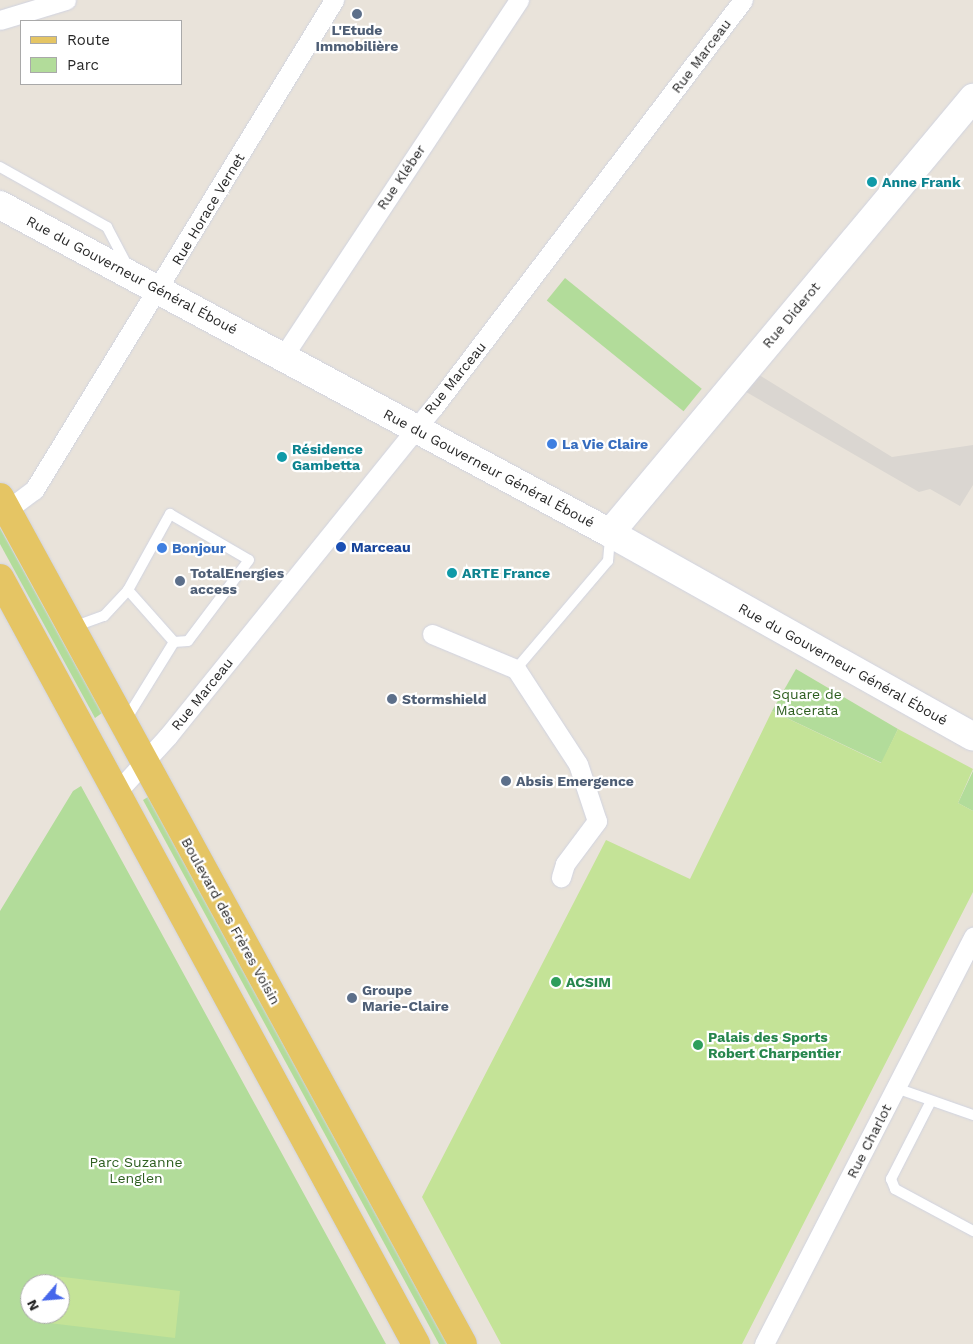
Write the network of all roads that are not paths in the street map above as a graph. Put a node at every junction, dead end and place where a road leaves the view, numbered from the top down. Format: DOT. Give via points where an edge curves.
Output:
graph roads {
  1 [pos="66,0"];
  2 [pos="334,0"];
  3 [pos="519,0"];
  4 [pos="743,0"];
  5 [pos="0,20"];
  6 [pos="973,98"];
  7 [pos="0,167"];
  8 [pos="0,205"];
  9 [pos="133,277"];
  10 [pos="159,291"];
  11 [pos="284,355"];
  12 [pos="413,427"];
  13 [pos="3,503"];
  14 [pos="610,533"];
  15 [pos="0,578"];
  16 [pos="128,590"];
  17 [pos="70,628"];
  18 [pos="432,634"];
  19 [pos="174,642"];
  20 [pos="516,669"];
  21 [pos="123,724"];
  22 [pos="973,737"];
  23 [pos="144,764"];
  24 [pos="116,792"];
  25 [pos="561,877"];
  26 [pos="973,937"];
  27 [pos="896,1088"];
  28 [pos="931,1101"];
  29 [pos="973,1115"];
  30 [pos="973,1231"];
  31 [pos="416,1344"];
  32 [pos="463,1344"];
  33 [pos="764,1344"];
  1 -- 5 [label="street"];
  2 -- 10 [label="street, Rue Horace Vernet"];
  3 -- 11 [label="street, Rue Kléber"];
  4 -- 12 [label="street, Rue Marceau" via="496,327"];
  6 -- 14 [label="main road, Rue Diderot"];
  7 -- 9 [label="lane" via="107,227"];
  8 -- 9 [label="main road, Rue du Gouverneur Général Éboué"];
  9 -- 10 [label="main road, Rue du Gouverneur Général Éboué"];
  10 -- 11 [label="main road, Rue du Gouverneur Général Éboué"];
  10 -- 13 [label="street, Rue Horace Vernet" via="34,490"];
  11 -- 12 [label="main road, Rue du Gouverneur Général Éboué"];
  12 -- 14 [label="main road, Rue du Gouverneur Général Éboué"];
  12 -- 23 [label="street, Rue Marceau"];
  13 -- 17 [label="main road, Boulevard des Frères Voisin"];
  14 -- 20 [label="lane" via="608,561"];
  14 -- 22 [label="main road, Rue du Gouverneur Général Éboué"];
  15 -- 24 [label="main road"];
  16 -- 17 [label="lane" via="104,616"];
  16 -- 19 [label="lane"];
  16 -- 19 [label="lane" via="170,514 248,560 188,641"];
  17 -- 21 [label="main road, Boulevard des Frères Voisin"];
  18 -- 20 [label="street"];
  19 -- 21 [label="lane"];
  20 -- 25 [label="street" via="578,764 597,821"];
  21 -- 23 [label="main road, Boulevard des Frères Voisin"];
  23 -- 24 [label="street, Rue Marceau"];
  23 -- 32 [label="main road, Boulevard des Frères Voisin"];
  24 -- 31 [label="main road"];
  26 -- 27 [label="street, Rue Charlot"];
  27 -- 28 [label="lane"];
  27 -- 33 [label="street, Rue Charlot"];
  28 -- 29 [label="lane"];
  28 -- 30 [label="lane" via="890,1178 895,1188"];
}
